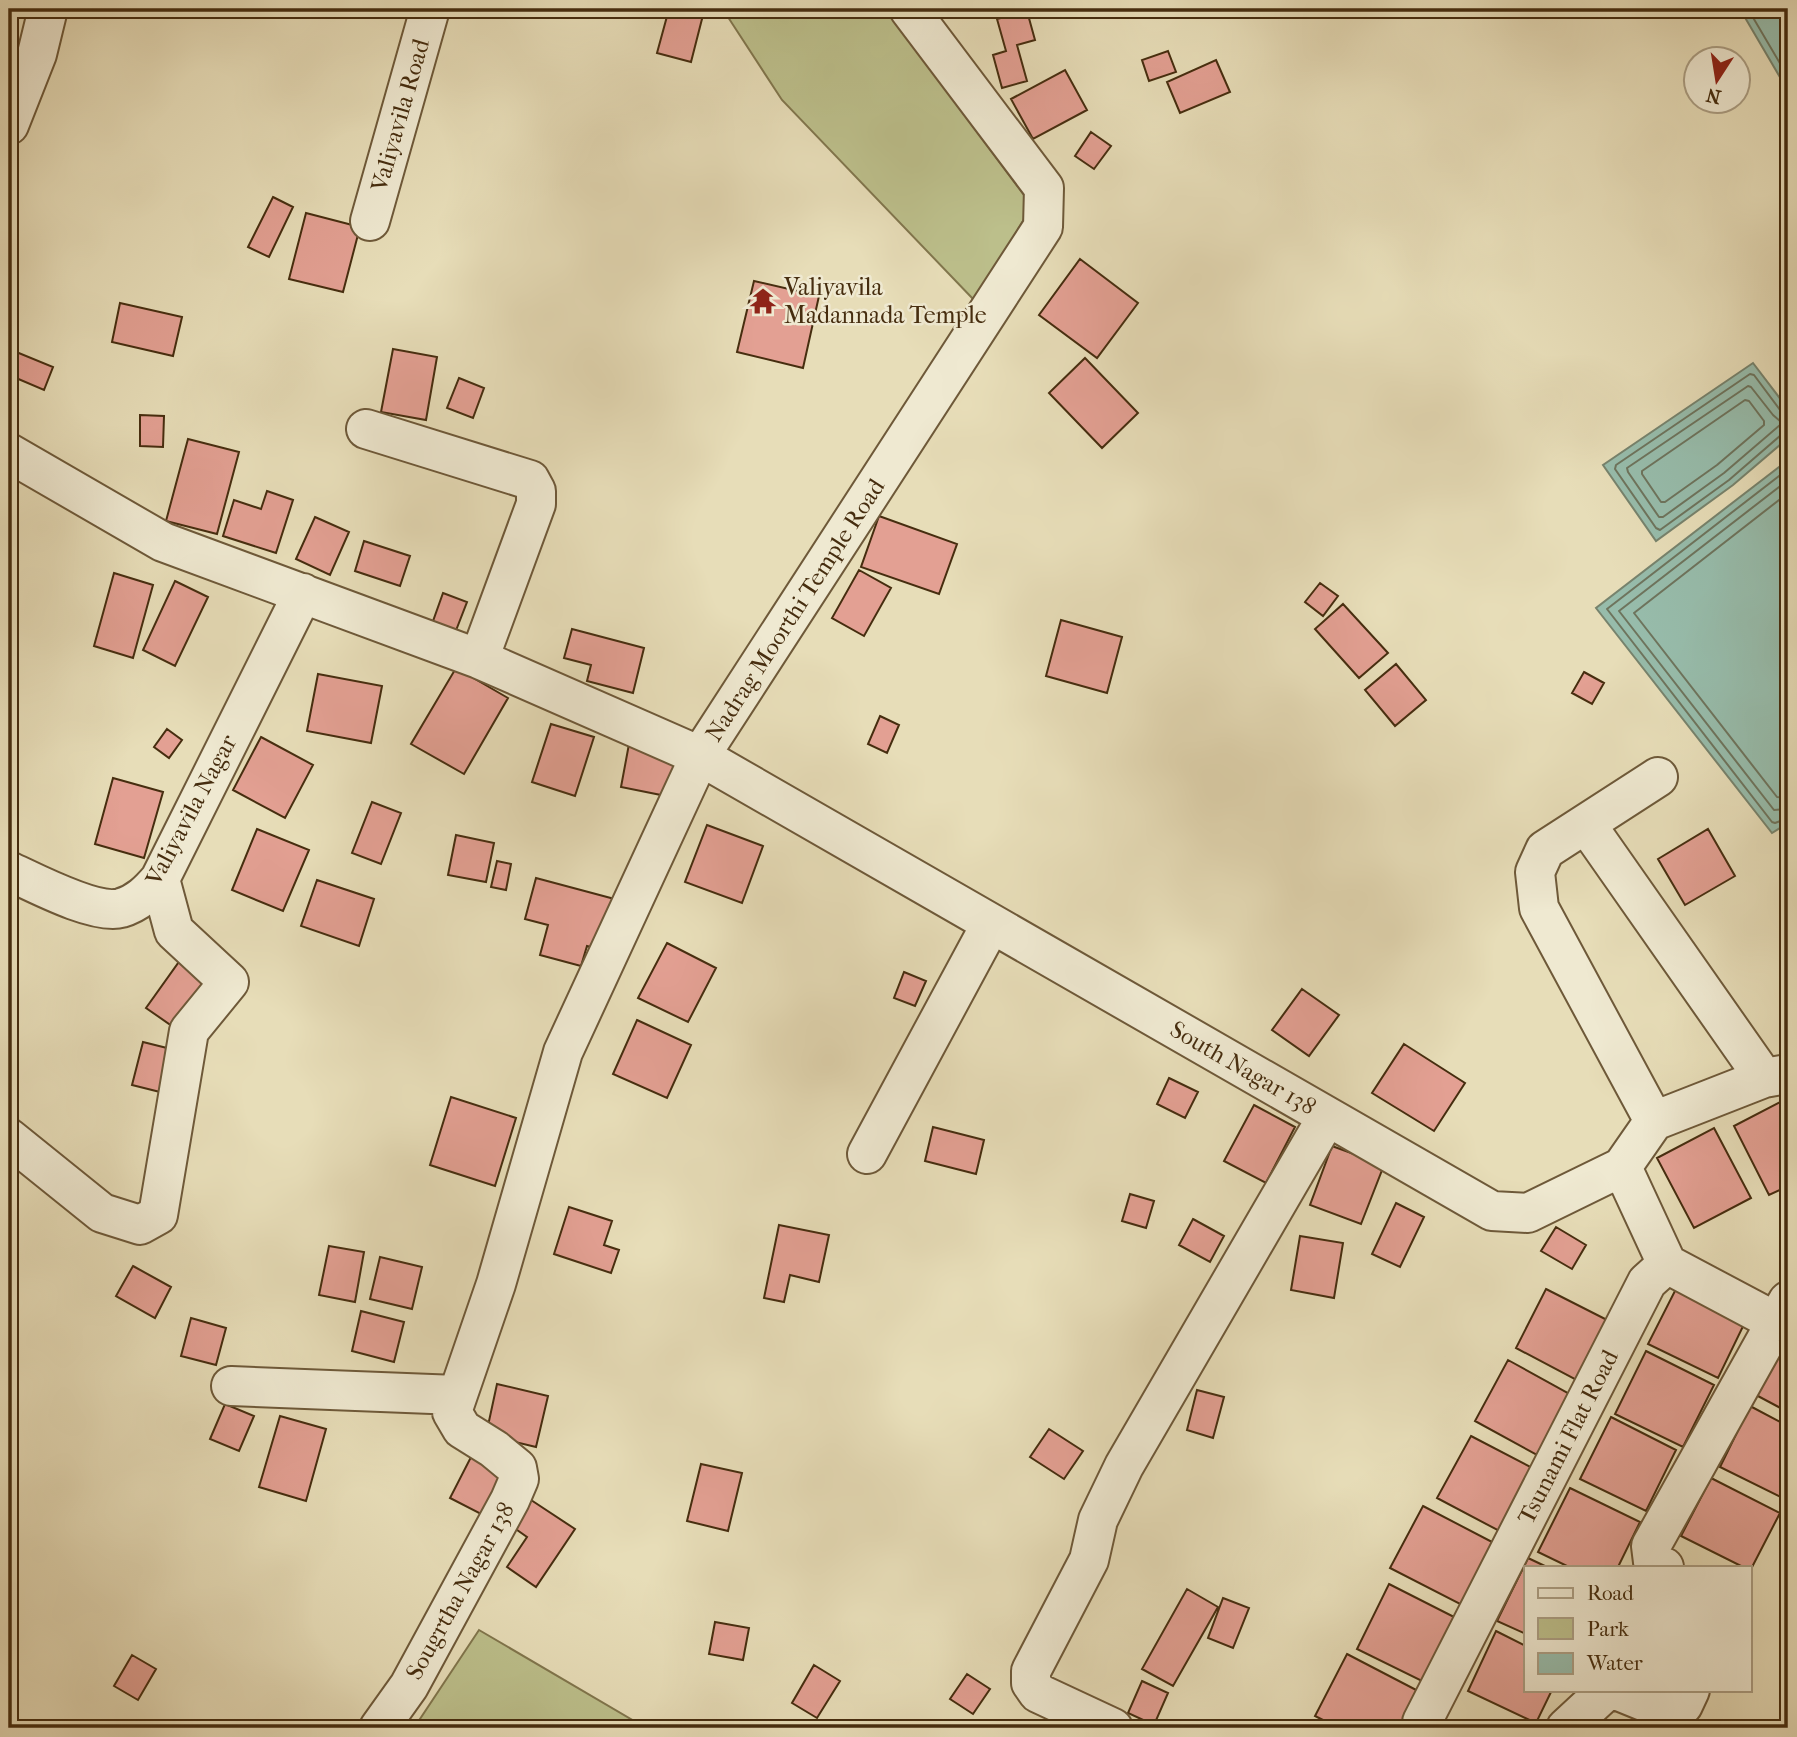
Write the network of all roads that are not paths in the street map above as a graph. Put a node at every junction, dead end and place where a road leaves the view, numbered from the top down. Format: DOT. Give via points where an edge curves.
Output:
graph roads {
  1 [pos="48,9"];
  2 [pos="430,9"];
  3 [pos="908,9"];
  4 [pos="9,125"];
  5 [pos="370,221"];
  6 [pos="366,429"];
  7 [pos="9,453"];
  8 [pos="303,593"];
  9 [pos="479,659"];
  10 [pos="699,756"];
  11 [pos="1658,776"];
  12 [pos="1586,824"];
  13 [pos="9,871"];
  14 [pos="160,879"];
  15 [pos="991,924"];
  16 [pos="1776,1076"];
  17 [pos="1327,1117"];
  18 [pos="1654,1121"];
  19 [pos="9,1138"];
  20 [pos="867,1154"];
  21 [pos="1622,1167"];
  22 [pos="1667,1264"];
  23 [pos="1782,1312"];
  24 [pos="231,1386"];
  25 [pos="457,1395"];
  26 [pos="1662,1566"];
  27 [pos="1605,1692"];
  28 [pos="1621,1692"];
  29 [pos="1689,1692"];
  30 [pos="379,1728"];
  31 [pos="1112,1728"];
  32 [pos="1427,1728"];
  33 [pos="1566,1728"];
  1 -- 4 [label="street" via="37,54"];
  2 -- 5 [label="street, Valiyavila Road"];
  3 -- 10 [label="street, Nadrag Moorthi Temple Road" via="1044,188 1043,227"];
  6 -- 9 [label="street" via="530,480 536,491 536,504"];
  7 -- 8 [label="street, Nadrag Moorthi Temple Road" via="163,542"];
  8 -- 9 [label="street, Nadrag Moorthi Temple Road"];
  8 -- 14 [label="street, Valiyavila Nagar"];
  9 -- 10 [label="street, Nadrag Moorthi Temple Road"];
  10 -- 15 [label="street, South Nagar 138"];
  10 -- 25 [label="street" via="563,1052 496,1284"];
  11 -- 12 [label="street"];
  12 -- 16 [label="street"];
  12 -- 18 [label="street" via="1545,849 1535,872 1539,908"];
  13 -- 14 [label="street, Valiyavila Nagar" via="94,908 120,909 142,898"];
  14 -- 19 [label="street" via="174,931 229,982 189,1031 158,1215 140,1225 102,1213"];
  15 -- 17 [label="street, South Nagar 138"];
  15 -- 20 [label="street"];
  16 -- 18 [label="street"];
  17 -- 21 [label="street, South Nagar 138" via="1492,1211 1528,1213"];
  17 -- 31 [label="street" via="1124,1466 1098,1520 1088,1560 1031,1671 1031,1683 1038,1693"];
  18 -- 21 [label="street, South Nagar 138"];
  21 -- 22 [label="street"];
  22 -- 23 [label="street"];
  22 -- 32 [label="street, Tsunami Flat Road" via="1647,1282 1422,1723"];
  23 -- 26 [label="street" via="1651,1546 1653,1562"];
  24 -- 25 [label="street"];
  25 -- 30 [label="street, Sougrtha Nagar 138" via="452,1412 462,1429 517,1468 519,1479 409,1686"];
  27 -- 33 [label="street"];
  28 -- 29 [label="street" via="1675,1714"];
}
